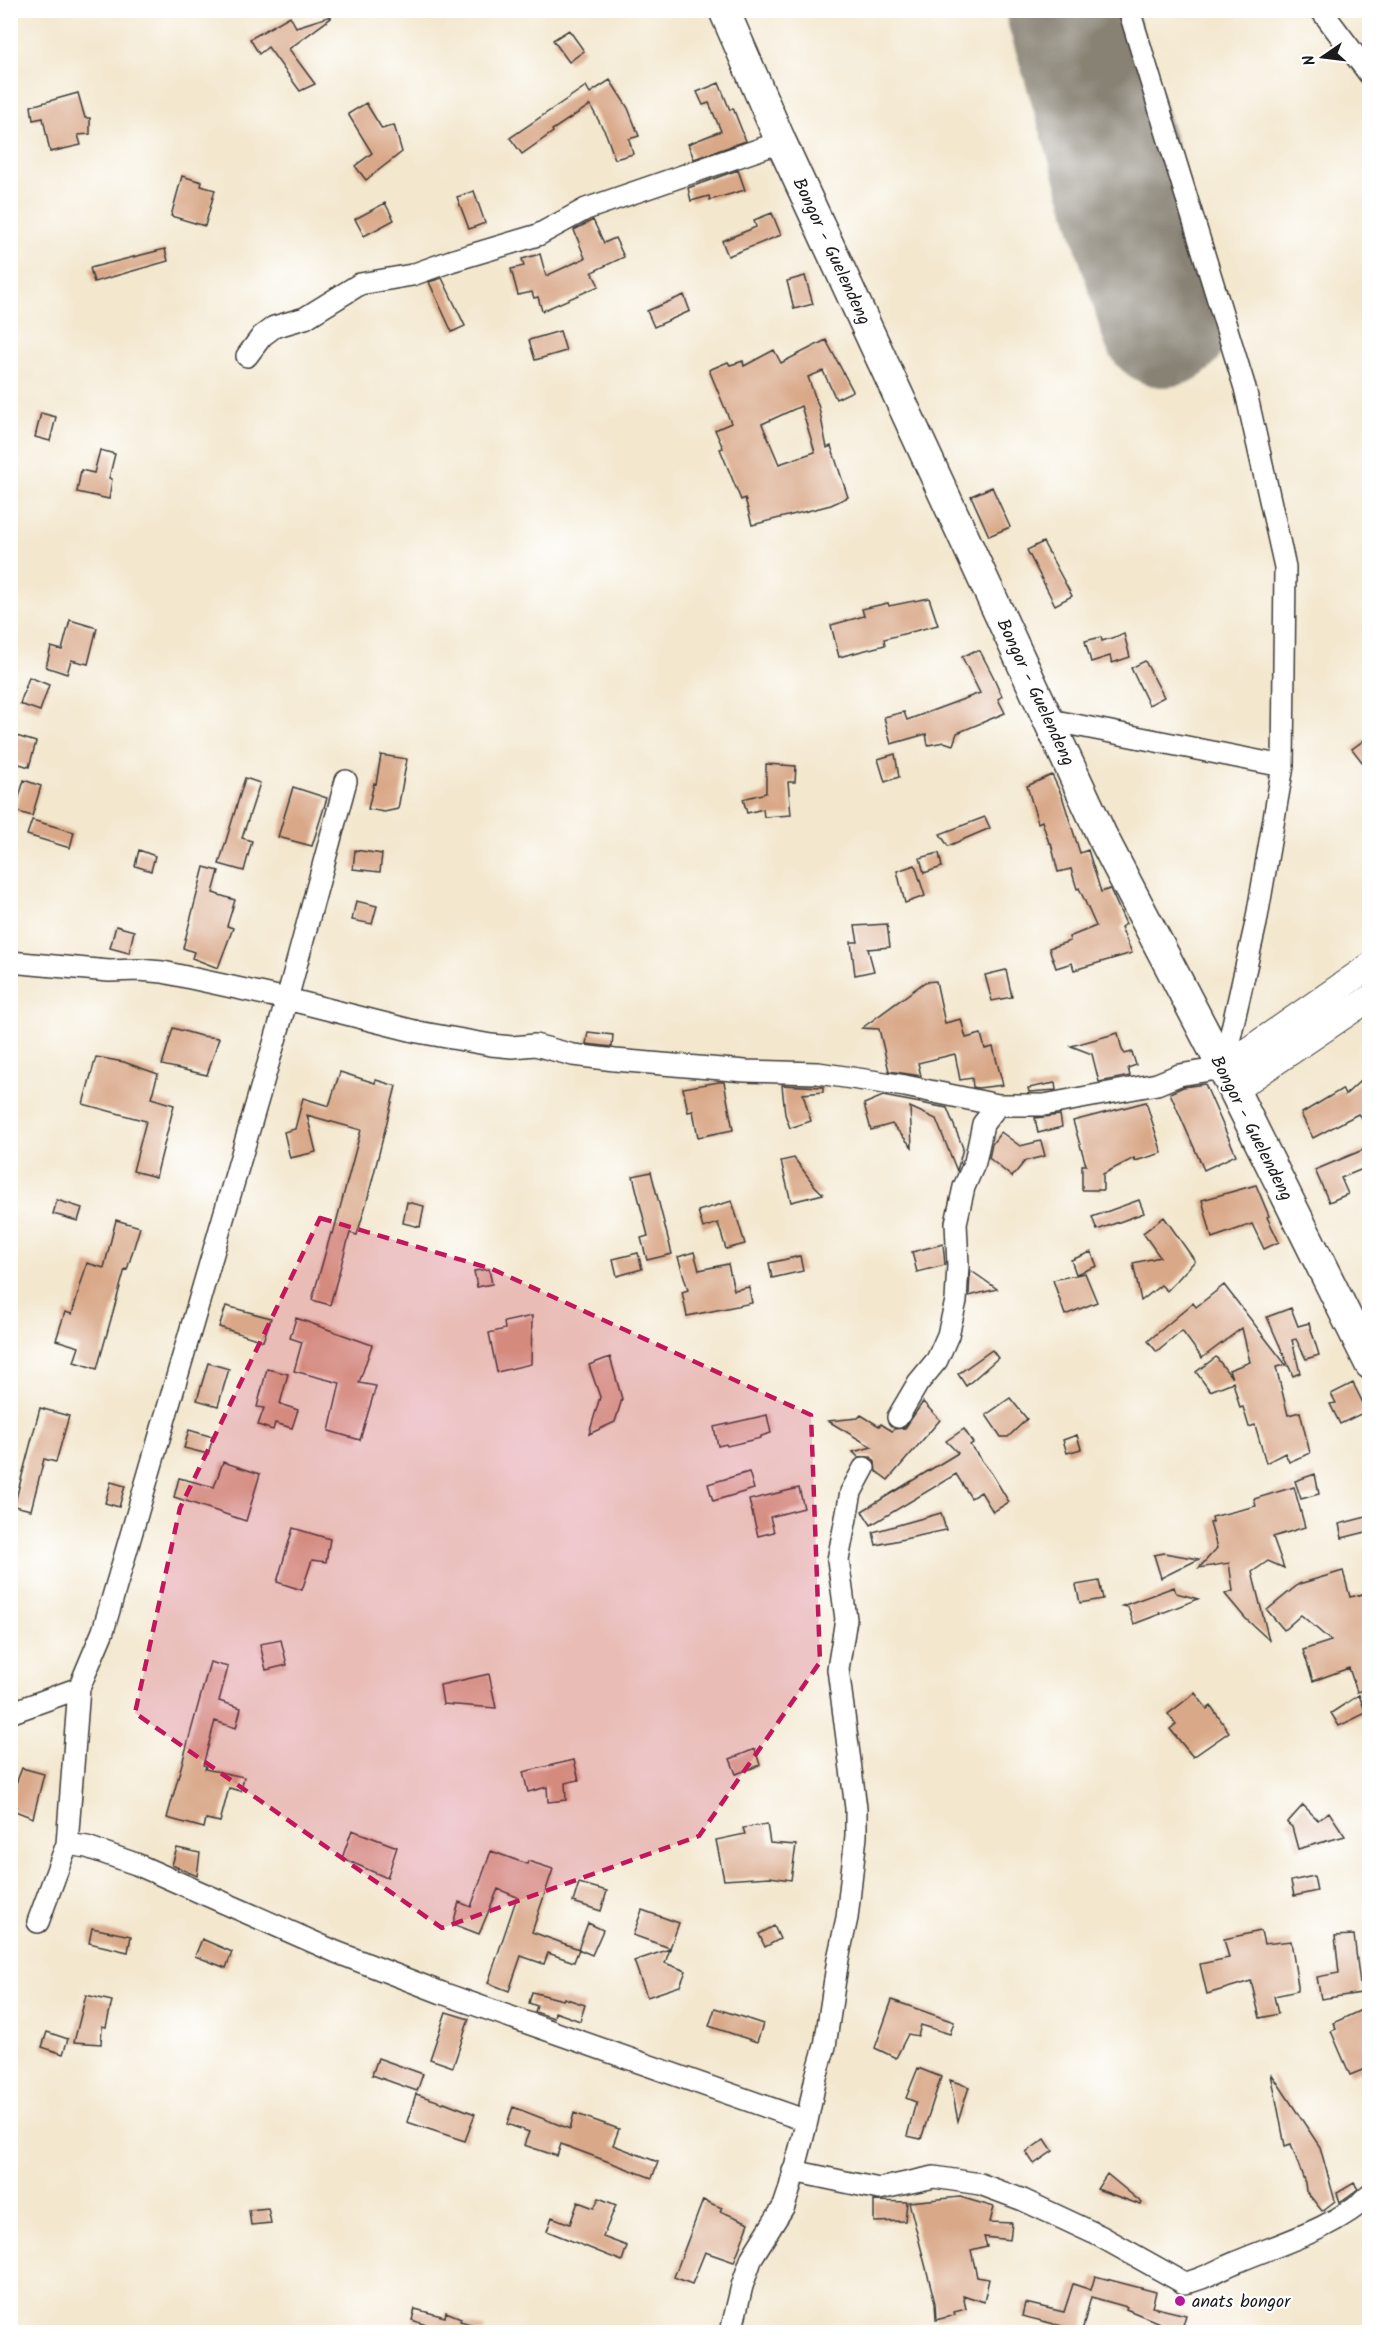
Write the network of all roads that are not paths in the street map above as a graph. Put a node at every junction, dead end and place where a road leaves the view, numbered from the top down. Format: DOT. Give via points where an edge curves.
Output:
graph roads {
  1 [pos="724,10"];
  2 [pos="1129,10"];
  3 [pos="1320,10"];
  4 [pos="1370,75"];
  5 [pos="781,142"];
  6 [pos="247,356"];
  7 [pos="1050,720"];
  8 [pos="1283,766"];
  9 [pos="346,781"];
  10 [pos="10,962"];
  11 [pos="1370,966"];
  12 [pos="1370,998"];
  13 [pos="287,999"];
  14 [pos="1228,1079"];
  15 [pos="998,1105"];
  16 [pos="1370,1364"];
  17 [pos="898,1417"];
  18 [pos="864,1468"];
  19 [pos="79,1688"];
  20 [pos="10,1713"];
  21 [pos="67,1844"];
  22 [pos="38,1922"];
  23 [pos="807,2121"];
  24 [pos="793,2171"];
  25 [pos="1370,2195"];
  26 [pos="731,2332"];
  1 -- 5 [label="highway, Bongor - Guelendeng"];
  2 -- 8 [label="street" via="1245,388 1285,567"];
  3 -- 4 [label="street"];
  5 -- 6 [label="street" via="586,209 538,235 412,275 360,284 305,318 274,327"];
  5 -- 7 [label="highway, Bongor - Guelendeng"];
  7 -- 8 [label="street"];
  7 -- 14 [label="highway, Bongor - Guelendeng" via="1101,836"];
  8 -- 14 [label="street"];
  9 -- 13 [label="street"];
  10 -- 13 [label="street" via="163,972"];
  11 -- 14 [label="main road"];
  12 -- 14 [label="main road"];
  13 -- 15 [label="street" via="418,1032 491,1045 535,1045 615,1060 818,1073"];
  13 -- 19 [label="street" via="103,1631"];
  14 -- 15 [label="street" via="1179,1075 1157,1084 1044,1105"];
  14 -- 16 [label="highway, Bongor - Guelendeng"];
  15 -- 17 [label="street" via="983,1124 956,1223 956,1301 948,1335 937,1360"];
  18 -- 23 [label="street" via="851,1492 838,1560 846,1619 838,1669 856,1808 856,1836 847,1918 825,2046"];
  19 -- 20 [label="street"];
  19 -- 21 [label="street"];
  21 -- 22 [label="street"];
  21 -- 23 [label="street" via="136,1864 336,1952 442,1993"];
  23 -- 24 [label="street"];
  24 -- 25 [label="street" via="879,2189 934,2177 980,2184 1100,2236 1184,2283 1197,2281 1340,2219"];
  24 -- 26 [label="street" via="784,2206 752,2257"];
}
